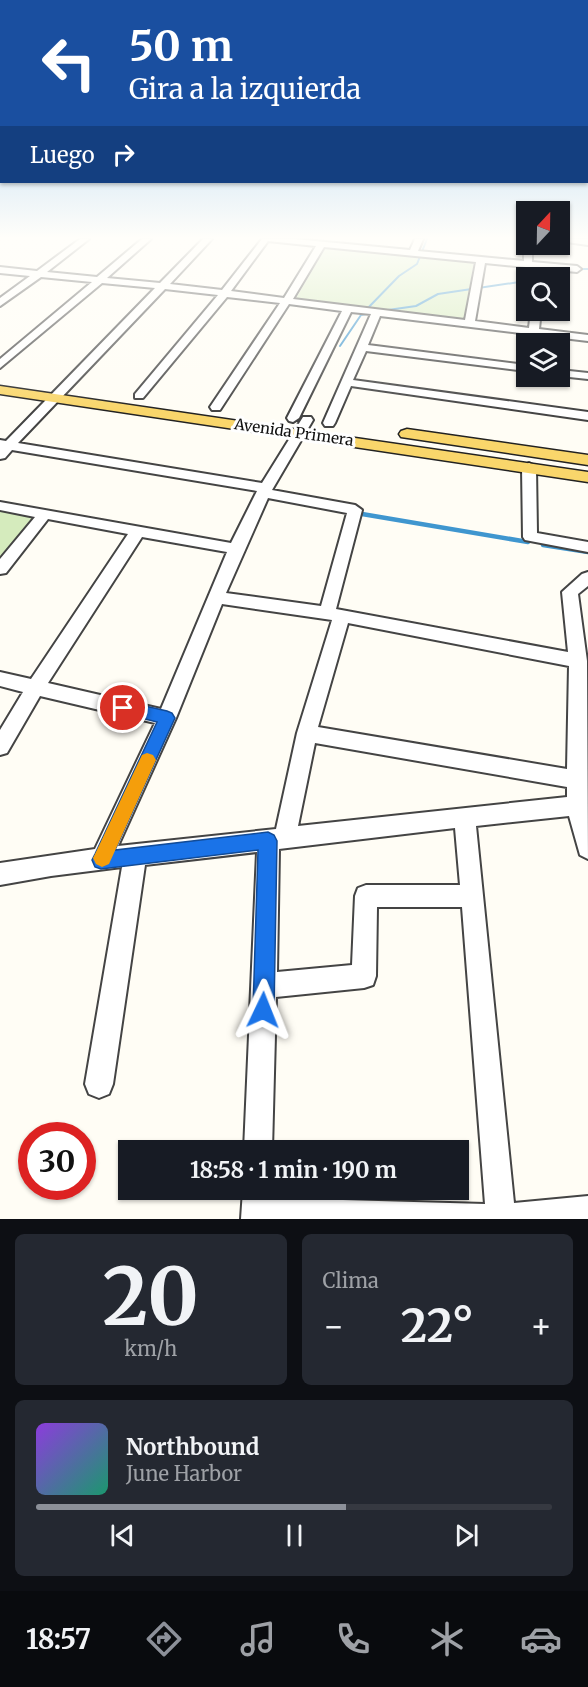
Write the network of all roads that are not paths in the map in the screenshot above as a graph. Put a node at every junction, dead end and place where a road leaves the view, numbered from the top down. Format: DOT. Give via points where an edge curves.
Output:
graph roads {
  1 [pos="82,296"];
  2 [pos="154,296"];
  3 [pos="222,296"];
  4 [pos="239,296"];
  5 [pos="290,296"];
  6 [pos="473,296"];
  7 [pos="286,302"];
  8 [pos="348,309"];
  9 [pos="377,312"];
  10 [pos="535,321"];
  11 [pos="470,323"];
  12 [pos="534,331"];
  13 [pos="588,338"];
  14 [pos="362,347"];
  15 [pos="0,365"];
  16 [pos="516,368"];
  17 [pos="570,374"];
  18 [pos="0,375"];
  19 [pos="588,376"];
  20 [pos="345,382"];
  21 [pos="65,385"];
  22 [pos="0,390"];
  23 [pos="139,396"];
  24 [pos="53,397"];
  25 [pos="216,407"];
  26 [pos="588,416"];
  27 [pos="300,423"];
  28 [pos="329,423"];
  29 [pos="3,448"];
  30 [pos="588,460"];
  31 [pos="529,468"];
  32 [pos="588,477"];
  33 [pos="265,491"];
  34 [pos="0,506"];
  35 [pos="45,514"];
  36 [pos="138,531"];
  37 [pos="588,547"];
  38 [pos="236,549"];
  39 [pos="0,569"];
  40 [pos="588,578"];
  41 [pos="217,598"];
  42 [pos="334,614"];
  43 [pos="578,661"];
  44 [pos="0,679"];
  45 [pos="35,688"];
  46 [pos="167,718"];
  47 [pos="307,733"];
  48 [pos="0,747"];
  49 [pos="577,780"];
  50 [pos="583,805"];
  51 [pos="465,817"];
  52 [pos="276,840"];
  53 [pos="588,848"];
  54 [pos="135,857"];
  55 [pos="101,860"];
  56 [pos="0,874"];
  57 [pos="472,896"];
  58 [pos="264,986"];
  59 [pos="99,1084"];
  60 [pos="258,1140"];
  61 [pos="256,1207"];
  62 [pos="588,1211"];
  63 [pos="485,1219"];
  64 [pos="501,1219"];
  65 [pos="506,1219"];
  1 -- 15 [label="street"];
  2 -- 21 [label="street"];
  3 -- 23 [label="street"];
  4 -- 7 [label="street"];
  5 -- 7 [label="street"];
  6 -- 11 [label="street"];
  7 -- 8 [label="street"];
  7 -- 25 [label="street"];
  8 -- 9 [label="street"];
  8 -- 27 [label="street"];
  9 -- 11 [label="street"];
  9 -- 14 [label="street"];
  10 -- 12 [label="street"];
  11 -- 12 [label="street"];
  12 -- 13 [label="street"];
  14 -- 16 [label="street"];
  14 -- 20 [label="street"];
  17 -- 19 [label="street"];
  18 -- 21 [label="main road, Avenida Primera"];
  20 -- 26 [label="street"];
  20 -- 28 [label="street"];
  21 -- 23 [label="main road, Avenida Primera"];
  21 -- 24 [label="street"];
  22 -- 24 [label="main road, Avenida Primera"];
  23 -- 25 [label="main road, Avenida Primera"];
  24 -- 27 [label="main road, Avenida Primera"];
  24 -- 29 [label="street"];
  25 -- 27 [label="main road, Avenida Primera"];
  27 -- 28 [label="main road, Avenida Primera"];
  27 -- 31 [label="main road, Avenida Primera"];
  27 -- 33 [label="street"];
  28 -- 30 [label="main road, Avenida Primera"];
  29 -- 33 [label="street"];
  31 -- 32 [label="main road, Avenida Primera"];
  31 -- 37 [label="street" via="530,537"];
  33 -- 38 [label="street"];
  33 -- 42 [label="street" via="356,510"];
  34 -- 35 [label="street"];
  35 -- 36 [label="street"];
  35 -- 39 [label="street"];
  36 -- 38 [label="street"];
  36 -- 45 [label="street"];
  38 -- 41 [label="street"];
  40 -- 43 [label="street" via="570,592"];
  41 -- 42 [label="street"];
  41 -- 46 [label="street"];
  42 -- 43 [label="street"];
  42 -- 47 [label="street"];
  43 -- 49 [label="street"];
  44 -- 45 [label="street"];
  45 -- 46 [label="street"];
  45 -- 48 [label="street"];
  46 -- 55 [label="street"];
  47 -- 49 [label="street"];
  47 -- 52 [label="street"];
  49 -- 50 [label="street"];
  50 -- 51 [label="street"];
  50 -- 53 [label="street"];
  51 -- 52 [label="street"];
  51 -- 57 [label="street"];
  52 -- 54 [label="street"];
  52 -- 58 [label="street"];
  54 -- 55 [label="street"];
  54 -- 59 [label="street"];
  55 -- 56 [label="street"];
  57 -- 58 [label="street" via="366,896 364,976"];
  57 -- 64 [label="street"];
  58 -- 60 [label="street"];
  61 -- 63 [label="street"];
  62 -- 65 [label="street"];
}
